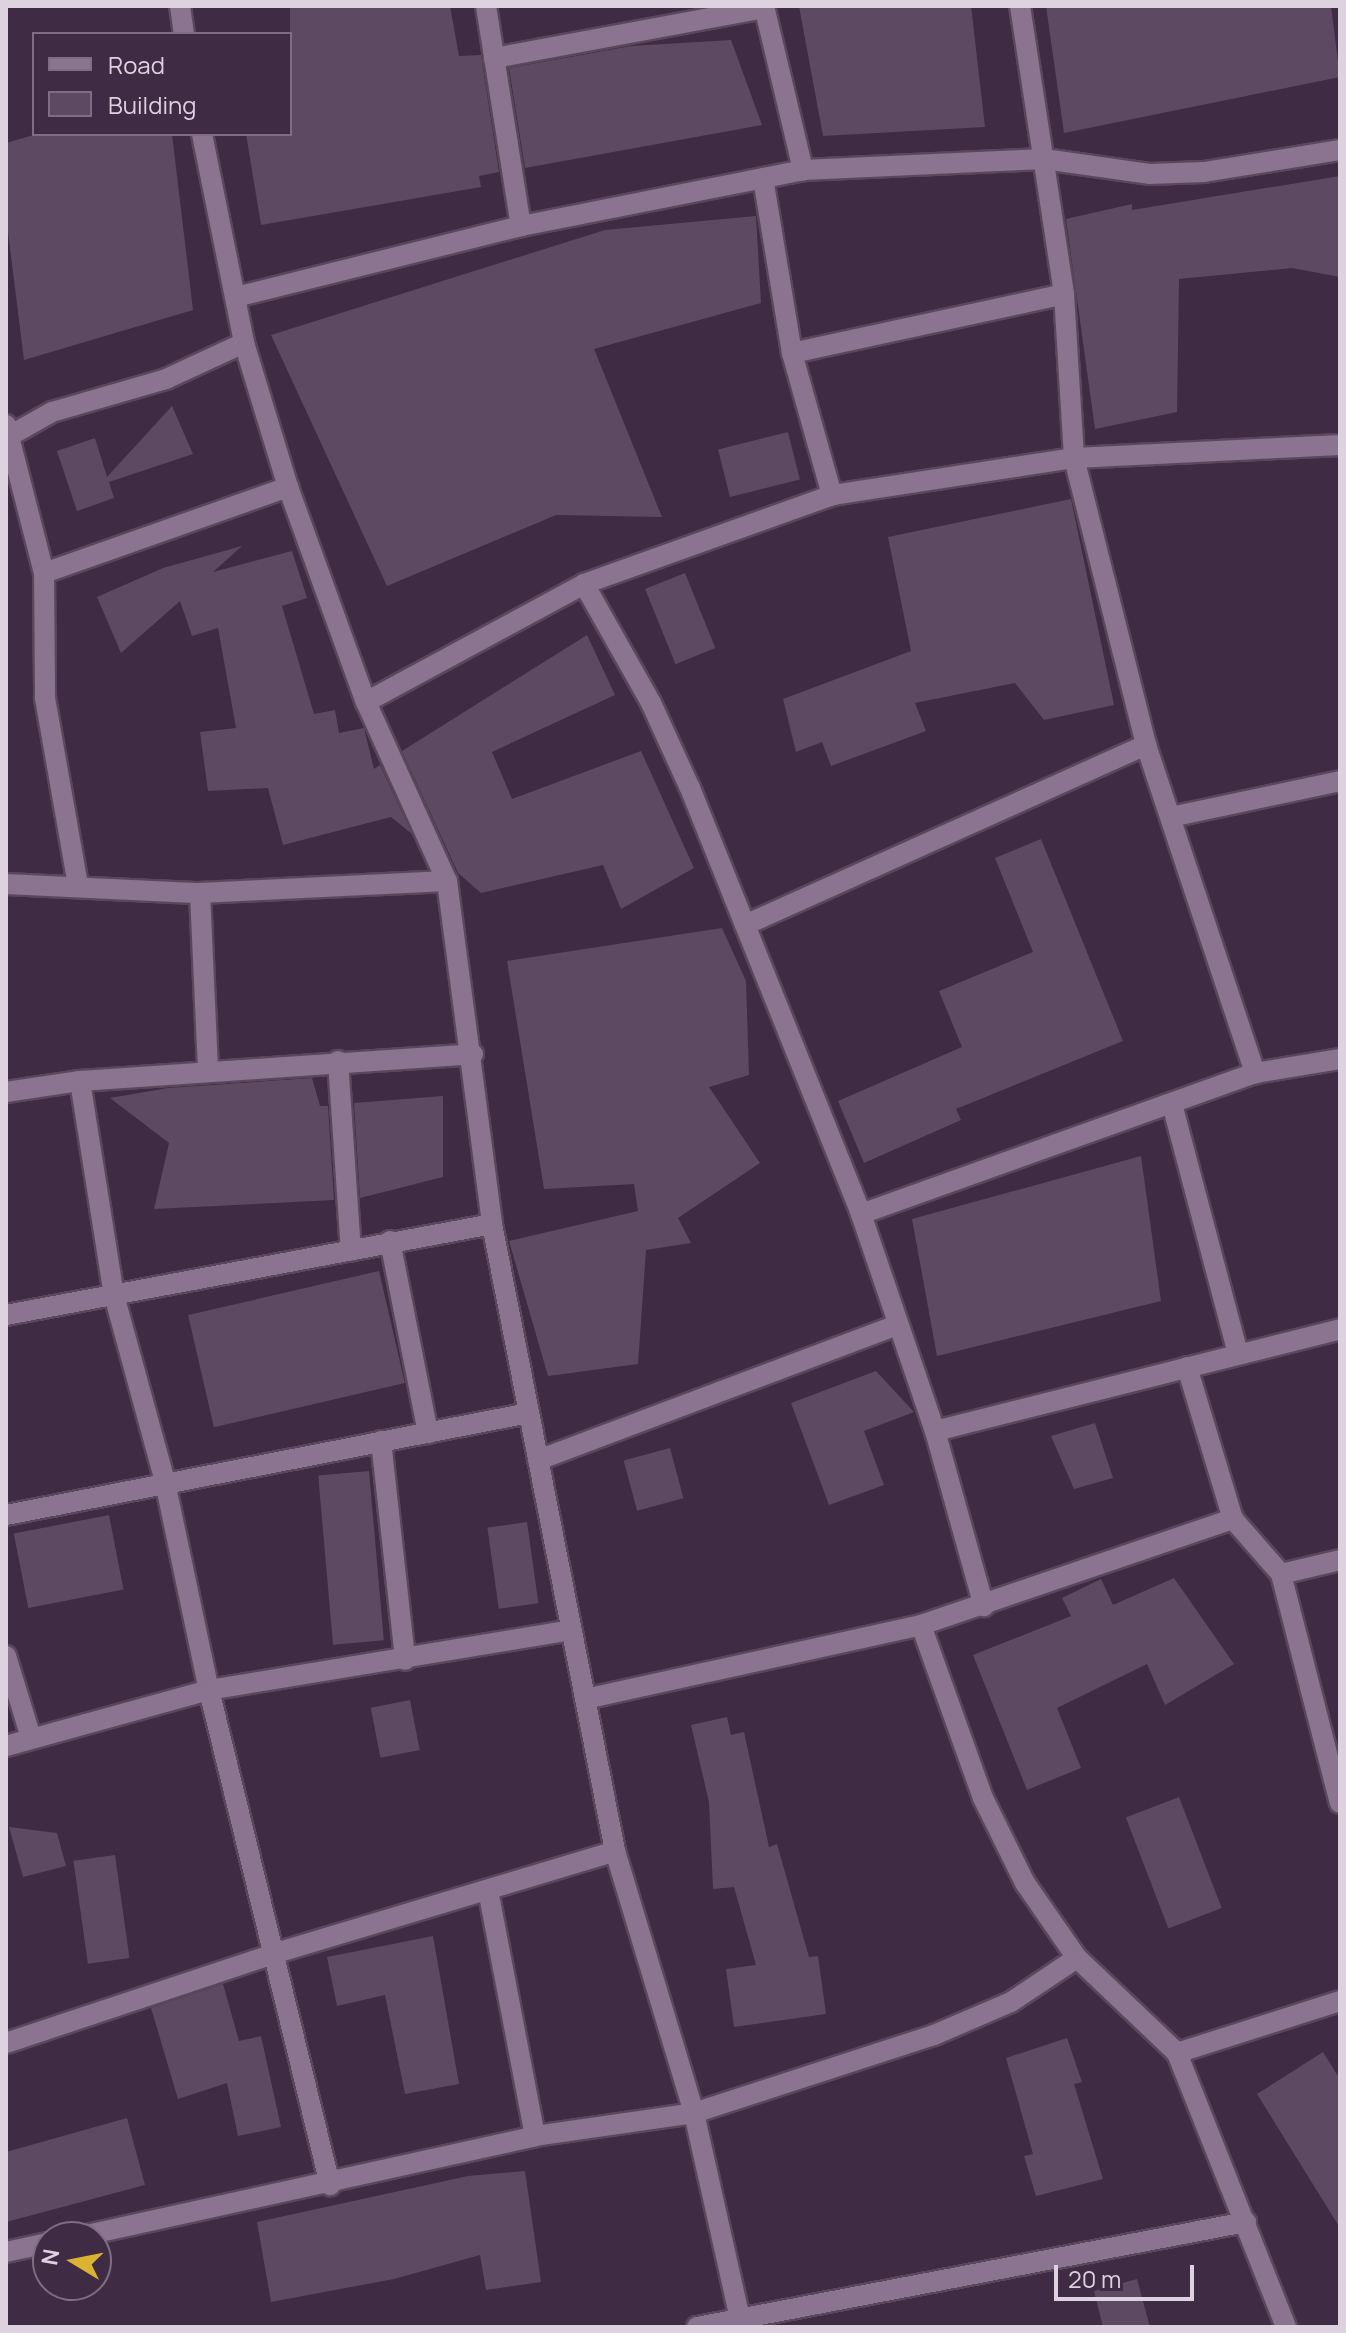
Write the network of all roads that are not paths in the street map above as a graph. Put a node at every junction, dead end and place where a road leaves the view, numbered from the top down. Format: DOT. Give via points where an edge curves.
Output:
graph roads {
  1 [pos="180,6"];
  2 [pos="486,6"];
  3 [pos="1020,6"];
  4 [pos="764,7"];
  5 [pos="184,32"];
  6 [pos="494,58"];
  7 [pos="202,136"];
  8 [pos="1340,150"];
  9 [pos="1044,159"];
  10 [pos="803,170"];
  11 [pos="763,178"];
  12 [pos="521,226"];
  13 [pos="1064,294"];
  14 [pos="236,297"];
  15 [pos="244,343"];
  16 [pos="792,353"];
  17 [pos="7,434"];
  18 [pos="1340,445"];
  19 [pos="1074,458"];
  20 [pos="288,487"];
  21 [pos="832,495"];
  22 [pos="44,573"];
  23 [pos="584,584"];
  24 [pos="366,702"];
  25 [pos="1146,745"];
  26 [pos="1340,781"];
  27 [pos="1171,817"];
  28 [pos="447,881"];
  29 [pos="6,884"];
  30 [pos="78,885"];
  31 [pos="200,893"];
  32 [pos="745,925"];
  33 [pos="473,1054"];
  34 [pos="1340,1059"];
  35 [pos="338,1061"];
  36 [pos="208,1071"];
  37 [pos="1255,1073"];
  38 [pos="80,1081"];
  39 [pos="6,1092"];
  40 [pos="1172,1104"];
  41 [pos="861,1214"];
  42 [pos="492,1224"];
  43 [pos="390,1241"];
  44 [pos="351,1251"];
  45 [pos="114,1295"];
  46 [pos="6,1315"];
  47 [pos="897,1325"];
  48 [pos="1340,1329"];
  49 [pos="1238,1354"];
  50 [pos="1187,1367"];
  51 [pos="529,1413"];
  52 [pos="935,1431"];
  53 [pos="428,1433"];
  54 [pos="381,1441"];
  55 [pos="538,1460"];
  56 [pos="165,1482"];
  57 [pos="6,1515"];
  58 [pos="1233,1519"];
  59 [pos="1340,1560"];
  60 [pos="1281,1574"];
  61 [pos="984,1606"];
  62 [pos="921,1625"];
  63 [pos="571,1630"];
  64 [pos="6,1656"];
  65 [pos="405,1660"];
  66 [pos="209,1690"];
  67 [pos="585,1699"];
  68 [pos="31,1738"];
  69 [pos="6,1746"];
  70 [pos="1340,1803"];
  71 [pos="615,1851"];
  72 [pos="488,1890"];
  73 [pos="276,1953"];
  74 [pos="1077,1958"];
  75 [pos="1340,2001"];
  76 [pos="6,2043"];
  77 [pos="1177,2053"];
  78 [pos="694,2113"];
  79 [pos="535,2136"];
  80 [pos="330,2185"];
  81 [pos="1246,2222"];
  82 [pos="112,2230"];
  83 [pos="32,2246"];
  84 [pos="6,2252"];
  85 [pos="741,2324"];
  86 [pos="697,2327"];
  87 [pos="1286,2327"];
  1 -- 5 [label="street"];
  2 -- 6 [label="street"];
  3 -- 9 [label="street"];
  4 -- 6 [label="street"];
  4 -- 10 [label="street"];
  6 -- 12 [label="street"];
  7 -- 14 [label="street"];
  8 -- 9 [label="street" via="1163,174"];
  9 -- 10 [label="street"];
  9 -- 13 [label="street"];
  10 -- 11 [label="street"];
  11 -- 12 [label="street"];
  11 -- 16 [label="street"];
  12 -- 14 [label="street"];
  13 -- 16 [label="street"];
  13 -- 19 [label="street"];
  14 -- 15 [label="street"];
  15 -- 17 [label="street" via="166,379 52,412"];
  15 -- 20 [label="street"];
  16 -- 21 [label="street"];
  17 -- 22 [label="street"];
  18 -- 19 [label="street"];
  19 -- 21 [label="street"];
  19 -- 25 [label="street"];
  20 -- 22 [label="street"];
  20 -- 24 [label="street"];
  21 -- 23 [label="street"];
  22 -- 30 [label="street" via="45,698"];
  23 -- 24 [label="street"];
  23 -- 32 [label="street" via="651,703"];
  24 -- 28 [label="street"];
  25 -- 27 [label="street"];
  25 -- 32 [label="street"];
  26 -- 27 [label="street"];
  27 -- 37 [label="street"];
  28 -- 31 [label="street"];
  28 -- 33 [label="street"];
  29 -- 30 [label="street"];
  30 -- 31 [label="street"];
  31 -- 36 [label="street"];
  32 -- 41 [label="street"];
  33 -- 35 [label="street"];
  33 -- 42 [label="street"];
  34 -- 37 [label="street"];
  35 -- 36 [label="street"];
  35 -- 44 [label="street"];
  36 -- 38 [label="street"];
  37 -- 40 [label="street"];
  38 -- 39 [label="street"];
  38 -- 45 [label="street"];
  40 -- 41 [label="street"];
  40 -- 49 [label="street"];
  41 -- 47 [label="street"];
  42 -- 43 [label="street"];
  42 -- 51 [label="street"];
  43 -- 44 [label="street"];
  43 -- 53 [label="street"];
  44 -- 45 [label="street"];
  45 -- 46 [label="street"];
  45 -- 56 [label="street"];
  47 -- 52 [label="street"];
  47 -- 55 [label="street"];
  48 -- 49 [label="street"];
  49 -- 50 [label="street"];
  50 -- 52 [label="street"];
  50 -- 58 [label="street"];
  51 -- 53 [label="street"];
  51 -- 55 [label="street"];
  52 -- 61 [label="street"];
  53 -- 54 [label="street"];
  54 -- 56 [label="street"];
  54 -- 65 [label="street"];
  55 -- 63 [label="street"];
  56 -- 57 [label="street"];
  56 -- 66 [label="street"];
  58 -- 60 [label="street"];
  58 -- 61 [label="street"];
  59 -- 60 [label="street"];
  60 -- 70 [label="street"];
  61 -- 62 [label="street"];
  62 -- 67 [label="street"];
  62 -- 74 [label="street" via="983,1798 1025,1883"];
  63 -- 65 [label="street"];
  63 -- 67 [label="street"];
  64 -- 68 [label="street"];
  65 -- 66 [label="street"];
  66 -- 68 [label="street"];
  66 -- 73 [label="street"];
  67 -- 71 [label="street"];
  68 -- 69 [label="street"];
  71 -- 72 [label="street"];
  71 -- 78 [label="street"];
  72 -- 73 [label="street"];
  72 -- 79 [label="street"];
  73 -- 76 [label="street"];
  73 -- 80 [label="street"];
  74 -- 77 [label="street"];
  74 -- 78 [label="street" via="1011,2002 934,2035"];
  75 -- 77 [label="street"];
  77 -- 81 [label="street"];
  78 -- 79 [label="street"];
  78 -- 85 [label="street"];
  79 -- 80 [label="street"];
  80 -- 82 [label="street"];
  81 -- 85 [label="street"];
  81 -- 87 [label="street"];
  83 -- 84 [label="street"];
  85 -- 86 [label="street"];
}
